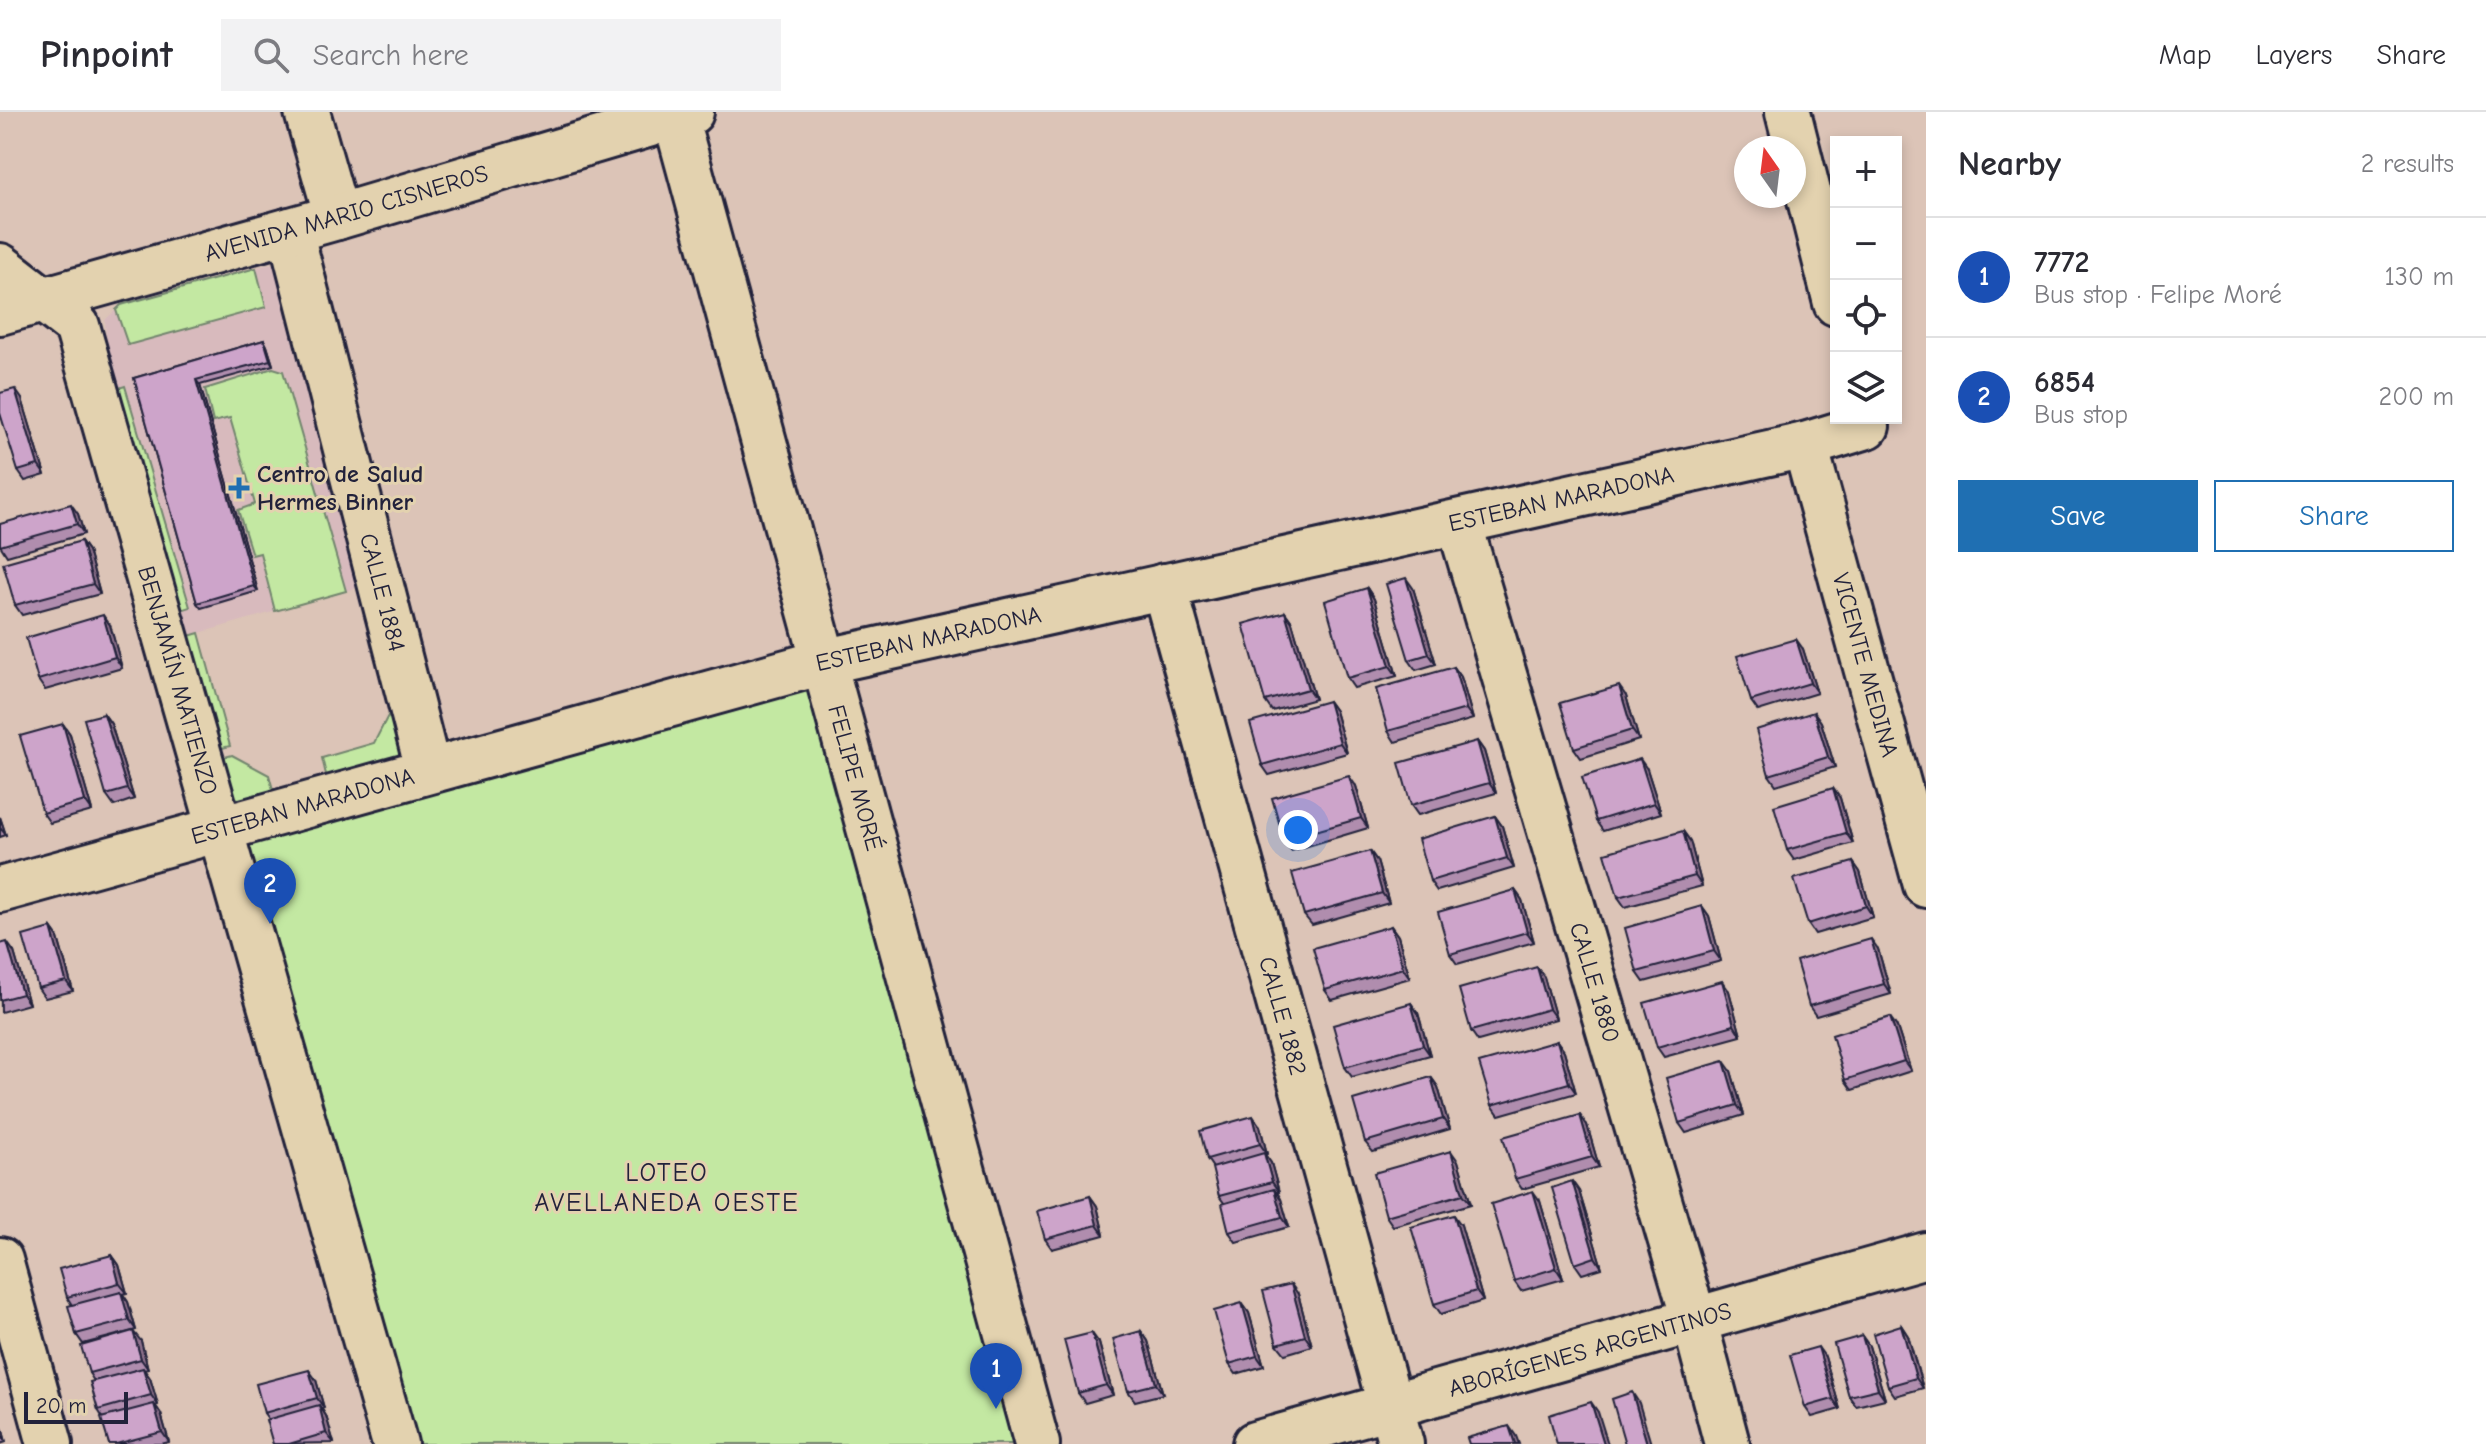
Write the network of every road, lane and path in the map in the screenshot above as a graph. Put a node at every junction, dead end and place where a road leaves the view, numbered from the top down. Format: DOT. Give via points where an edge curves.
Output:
graph roads {
  1 [pos="307,112"];
  2 [pos="1788,112"];
  3 [pos="680,114"];
  4 [pos="337,217"];
  5 [pos="290,230"];
  6 [pos="0,266"];
  7 [pos="1830,280"];
  8 [pos="44,299"];
  9 [pos="0,312"];
  10 [pos="1861,424"];
  11 [pos="1805,445"];
  12 [pos="1459,522"];
  13 [pos="1164,586"];
  14 [pos="823,662"];
  15 [pos="428,770"];
  16 [pos="222,828"];
  17 [pos="1926,885"];
  18 [pos="0,890"];
  19 [pos="1926,1255"];
  20 [pos="0,1260"];
  21 [pos="1694,1319"];
  22 [pos="1396,1425"];
  23 [pos="50,1444"];
  24 [pos="395,1444"];
  25 [pos="1037,1444"];
  26 [pos="1255,1444"];
  27 [pos="1727,1444"];
  1 -- 4 [label="street"];
  2 -- 7 [label="street"];
  3 -- 4 [label="street, AVENIDA MARIO CISNEROS"];
  3 -- 14 [label="street, FELIPE MORÉ"];
  4 -- 5 [label="street, AVENIDA MARIO CISNEROS"];
  5 -- 8 [label="street, AVENIDA MARIO CISNEROS"];
  5 -- 15 [label="street, CALLE 1884"];
  6 -- 8 [label="street, BENJAMÍN MATIENZO"];
  8 -- 9 [label="street, AVENIDA MARIO CISNEROS"];
  8 -- 16 [label="street, BENJAMÍN MATIENZO" via="77,326"];
  10 -- 11 [label="street, ESTEBAN MARADONA"];
  11 -- 12 [label="street, ESTEBAN MARADONA"];
  11 -- 17 [label="street, VICENTE MEDINA"];
  12 -- 13 [label="street, ESTEBAN MARADONA"];
  12 -- 21 [label="street, CALLE 1880"];
  13 -- 14 [label="street, ESTEBAN MARADONA"];
  13 -- 22 [label="street, CALLE 1882"];
  14 -- 15 [label="street, ESTEBAN MARADONA"];
  14 -- 25 [label="street, FELIPE MORÉ"];
  15 -- 16 [label="street, ESTEBAN MARADONA"];
  16 -- 18 [label="street, ESTEBAN MARADONA"];
  16 -- 24 [label="street, BENJAMÍN MATIENZO"];
  19 -- 21 [label="street, ABORÍGENES ARGENTINOS"];
  20 -- 23 [label="street"];
  21 -- 22 [label="street, ABORÍGENES ARGENTINOS"];
  21 -- 27 [label="street, CALLE 1880"];
  22 -- 26 [label="street, ABORÍGENES ARGENTINOS"];
}
